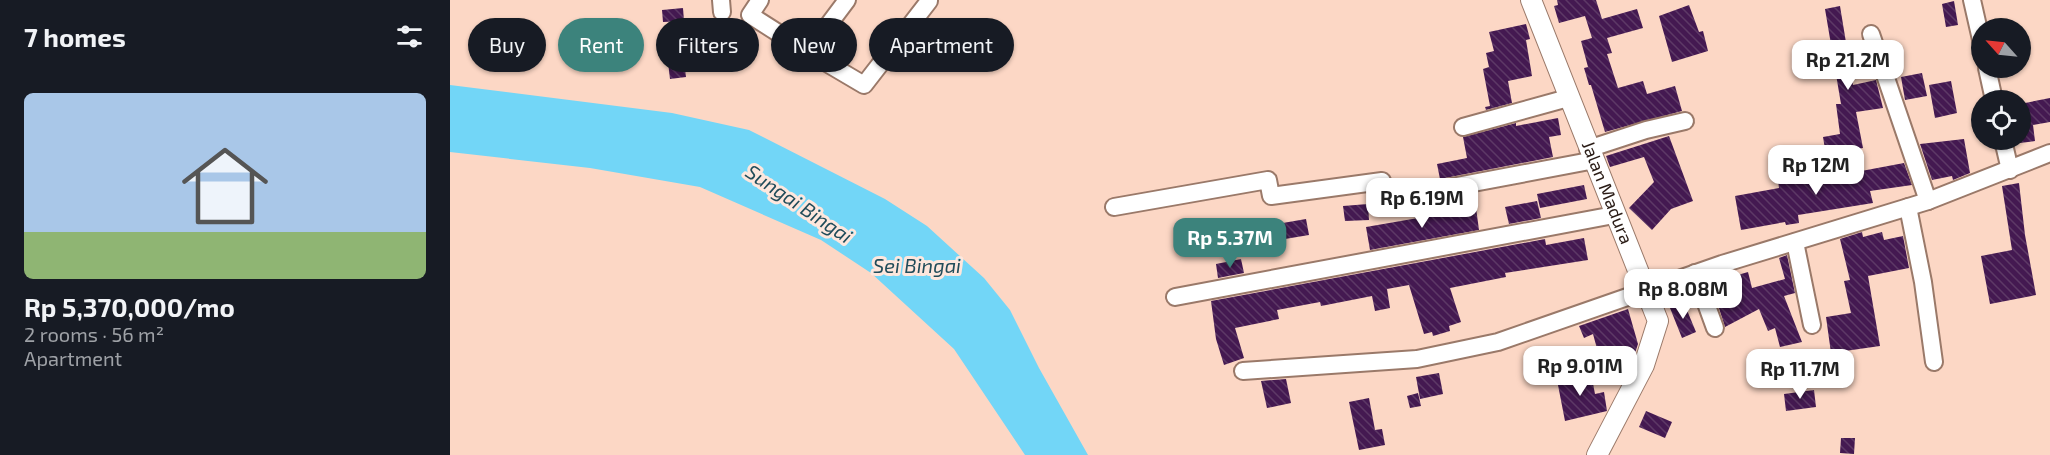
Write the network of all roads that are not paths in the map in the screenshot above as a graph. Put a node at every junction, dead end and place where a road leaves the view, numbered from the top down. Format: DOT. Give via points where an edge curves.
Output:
graph roads {
  1 [pos="760,0"];
  2 [pos="847,0"];
  3 [pos="929,0"];
  4 [pos="1531,0"];
  5 [pos="1972,0"];
  6 [pos="834,18"];
  7 [pos="1976,18"];
  8 [pos="771,28"];
  9 [pos="1871,34"];
  10 [pos="842,72"];
  11 [pos="1569,98"];
  12 [pos="1685,121"];
  13 [pos="1463,127"];
  14 [pos="2005,150"];
  15 [pos="2050,153"];
  16 [pos="1592,155"];
  17 [pos="2010,170"];
  18 [pos="1928,201"];
  19 [pos="1114,207"];
  20 [pos="1908,207"];
  21 [pos="1614,215"];
  22 [pos="1795,242"];
  23 [pos="1695,273"];
  24 [pos="1645,290"];
  25 [pos="1175,297"];
  26 [pos="1812,325"];
  27 [pos="1715,328"];
  28 [pos="1934,362"];
  29 [pos="1243,371"];
  30 [pos="1597,455"];
  1 -- 8 [label="street" via="750,15"];
  2 -- 6 [label="street"];
  3 -- 10 [label="street" via="864,85"];
  4 -- 11 [label="street, Jalan Madura"];
  5 -- 7 [label="street"];
  9 -- 18 [label="street"];
  11 -- 13 [label="street"];
  11 -- 16 [label="street, Jalan Madura"];
  12 -- 16 [label="street" via="1646,130"];
  14 -- 17 [label="street"];
  15 -- 17 [label="street"];
  16 -- 19 [label="street" via="1388,199 1382,181 1271,196 1268,180"];
  16 -- 21 [label="street, Jalan Madura"];
  17 -- 18 [label="street"];
  18 -- 20 [label="street"];
  20 -- 22 [label="street"];
  20 -- 28 [label="street"];
  21 -- 24 [label="street, Jalan Madura"];
  21 -- 25 [label="street"];
  22 -- 23 [label="street"];
  22 -- 26 [label="street"];
  23 -- 24 [label="street"];
  23 -- 27 [label="street"];
  24 -- 29 [label="street" via="1517,336 1417,359"];
  24 -- 30 [label="street, Jalan Madura" via="1658,321 1644,365"];
}
